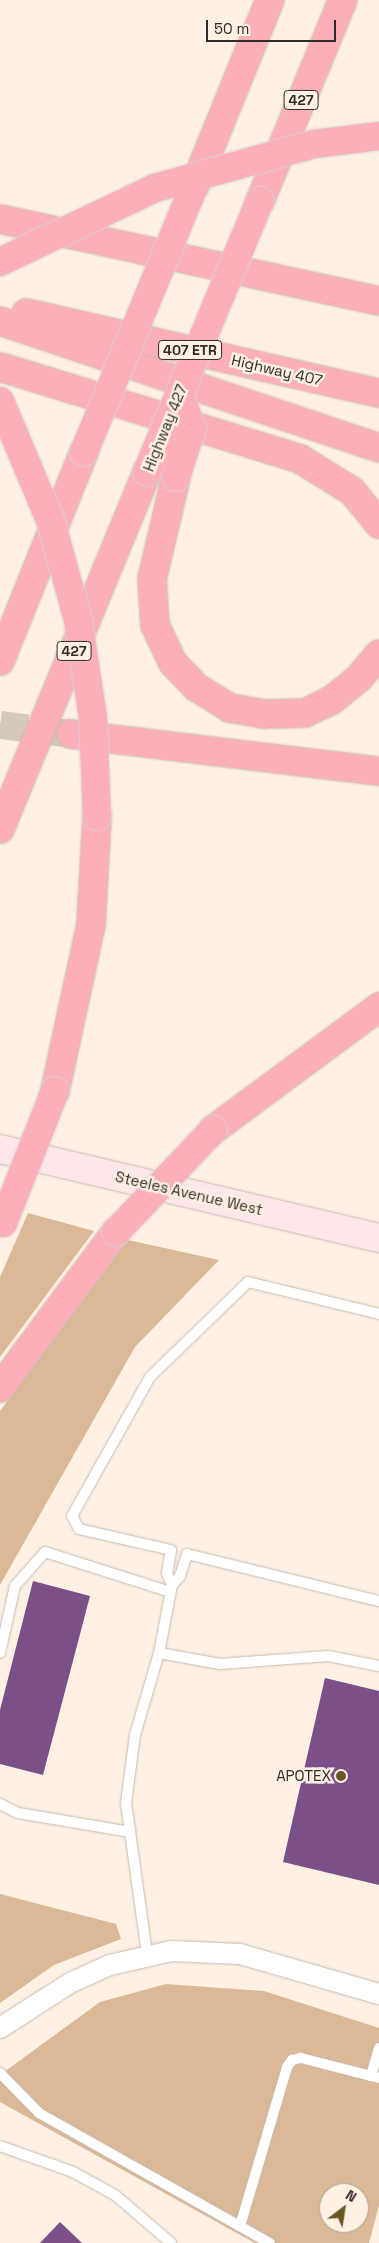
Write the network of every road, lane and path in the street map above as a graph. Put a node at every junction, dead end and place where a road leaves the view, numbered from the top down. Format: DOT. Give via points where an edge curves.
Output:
graph roads {
  1 [pos="270,0"];
  2 [pos="343,0"];
  3 [pos="379,136"];
  4 [pos="0,219"];
  5 [pos="0,262"];
  6 [pos="379,301"];
  7 [pos="0,307"];
  8 [pos="0,321"];
  9 [pos="0,367"];
  10 [pos="179,394"];
  11 [pos="379,394"];
  12 [pos="0,401"];
  13 [pos="379,448"];
  14 [pos="379,524"];
  15 [pos="16,621"];
  16 [pos="0,648"];
  17 [pos="379,654"];
  18 [pos="0,661"];
  19 [pos="72,734"];
  20 [pos="379,771"];
  21 [pos="0,830"];
  22 [pos="379,1007"];
  23 [pos="0,1148"];
  24 [pos="1,1225"];
  25 [pos="379,1238"];
  26 [pos="379,1314"];
  27 [pos="0,1388"];
  28 [pos="171,1589"];
  29 [pos="379,1601"];
  30 [pos="0,1653"];
  31 [pos="159,1653"];
  32 [pos="379,1666"];
  33 [pos="0,1804"];
  34 [pos="130,1832"];
  35 [pos="147,1954"];
  36 [pos="379,1994"];
  37 [pos="0,2028"];
  38 [pos="379,2048"];
  39 [pos="0,2073"];
  40 [pos="375,2077"];
  41 [pos="0,2146"];
  42 [pos="240,2226"];
  43 [pos="171,2243"];
  44 [pos="270,2243"];
  1 -- 15 [label="highway, bridge"];
  2 -- 10 [label="highway, Highway 427 / 427, bridge"];
  3 -- 5 [label="highway, bridge" via="314,144 155,188"];
  4 -- 6 [label="highway"];
  7 -- 11 [label="highway, Highway 407 / 407 ETR"];
  8 -- 13 [label="highway"];
  9 -- 14 [label="highway" via="300,459 352,491"];
  10 -- 17 [label="highway, bridge" via="192,428 176,477 152,579 155,624 173,663 196,687 230,708 264,714 305,713 332,700 359,678"];
  10 -- 21 [label="highway, Highway 427 / 427, bridge"];
  12 -- 24 [label="highway, bridge" via="52,525 78,620 93,718 97,816 91,925 55,1091"];
  15 -- 16 [label="highway"];
  15 -- 18 [label="highway"];
  19 -- 20 [label="highway"];
  22 -- 27 [label="highway, bridge" via="212,1130 116,1232"];
  23 -- 25 [label="main road, Steeles Avenue West"];
  26 -- 28 [label="lane" via="248,1282 150,1377 72,1516 79,1529 172,1550 167,1573"];
  28 -- 29 [label="lane" via="180,1576 187,1554"];
  28 -- 30 [label="lane" via="45,1552 15,1586"];
  28 -- 31 [label="lane"];
  31 -- 32 [label="lane" via="220,1664 328,1656"];
  31 -- 34 [label="lane" via="135,1736 126,1803"];
  33 -- 34 [label="lane" via="18,1813"];
  34 -- 35 [label="lane"];
  35 -- 36 [label="street" via="198,1950 240,1954"];
  35 -- 37 [label="street" via="70,1983"];
  38 -- 40 [label="lane"];
  39 -- 42 [label="lane" via="39,2113"];
  40 -- 42 [label="lane" via="301,2058 292,2060 287,2067"];
  41 -- 43 [label="lane" via="72,2172 115,2195"];
  42 -- 44 [label="lane"];
}
